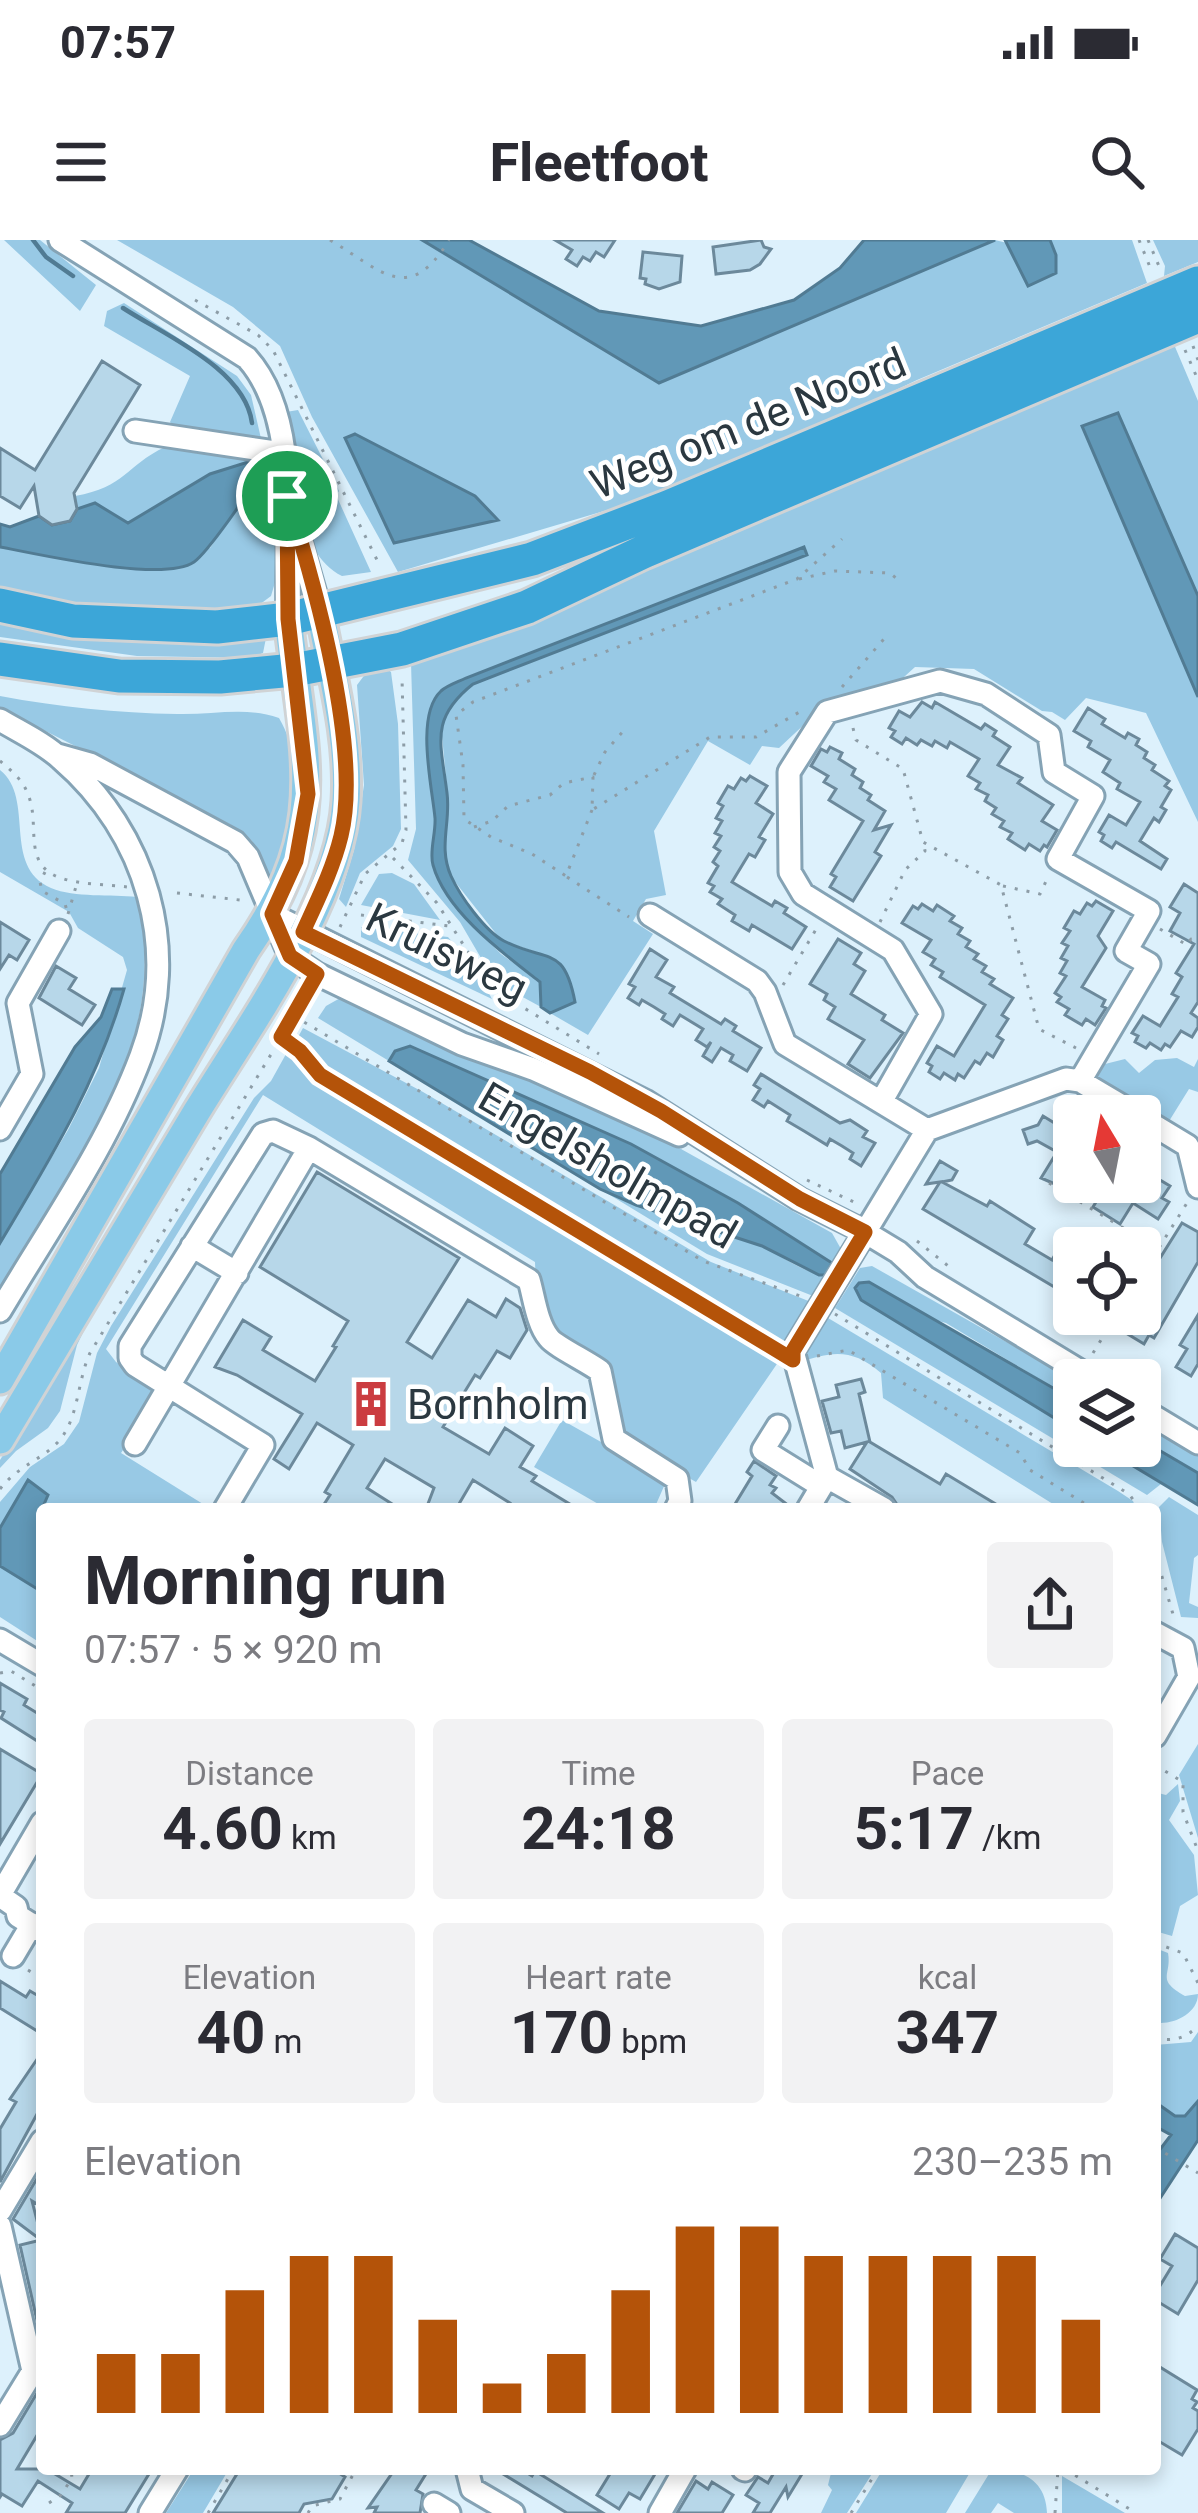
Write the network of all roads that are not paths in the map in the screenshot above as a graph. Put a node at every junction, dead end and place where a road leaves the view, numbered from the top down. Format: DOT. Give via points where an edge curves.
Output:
graph roads {
  1 [pos="60,240"];
  2 [pos="1198,283"];
  3 [pos="1195,330"];
  4 [pos="135,431"];
  5 [pos="282,452"];
  6 [pos="287,496"];
  7 [pos="0,605"];
  8 [pos="304,615"];
  9 [pos="0,659"];
  10 [pos="330,664"];
  11 [pos="294,670"];
  12 [pos="0,720"];
  13 [pos="58,755"];
  14 [pos="272,914"];
  15 [pos="650,915"];
  16 [pos="64,922"];
  17 [pos="297,944"];
  18 [pos="9,998"];
  19 [pos="1080,1081"];
  20 [pos="1104,1095"];
  21 [pos="881,1102"];
  22 [pos="0,1129"];
  23 [pos="1161,1129"];
  24 [pos="927,1130"];
  25 [pos="309,1148"];
  26 [pos="719,1150"];
  27 [pos="1198,1187"];
  28 [pos="862,1238"];
  29 [pos="192,1246"];
  30 [pos="237,1273"];
  31 [pos="0,1311"];
  32 [pos="1060,1359"];
  33 [pos="0,1380"];
  34 [pos="171,1387"];
  35 [pos="1161,1421"];
  36 [pos="778,1426"];
  37 [pos="0,1440"];
  38 [pos="1198,1443"];
  39 [pos="135,1444"];
  40 [pos="824,1481"];
  41 [pos="229,1503"];
  42 [pos="679,1503"];
  43 [pos="811,1503"];
  44 [pos="871,1503"];
  45 [pos="1165,1627"];
  46 [pos="0,1640"];
  47 [pos="36,1661"];
  48 [pos="1161,1726"];
  49 [pos="36,1833"];
  50 [pos="0,1896"];
  51 [pos="36,1927"];
  52 [pos="36,1929"];
  53 [pos="13,1956"];
  54 [pos="36,2151"];
  55 [pos="0,2211"];
  56 [pos="0,2226"];
  57 [pos="36,2361"];
  58 [pos="0,2425"];
  59 [pos="174,2475"];
  60 [pos="469,2475"];
  61 [pos="682,2475"];
  62 [pos="479,2492"];
  63 [pos="150,2513"];
  64 [pos="467,2513"];
  65 [pos="513,2513"];
  66 [pos="660,2513"];
  1 -- 5 [label="street" via="247,358 273,399"];
  2 -- 8 [label="highway, Weg om de Noord" via="532,559"];
  3 -- 10 [label="highway, Weg om de Noord" via="643,552 527,607"];
  4 -- 5 [label="street"];
  5 -- 6 [label="street"];
  6 -- 8 [label="street"];
  6 -- 8 [label="street"];
  7 -- 8 [label="highway" via="160,627"];
  8 -- 10 [label="main road"];
  8 -- 11 [label="main road"];
  9 -- 11 [label="highway" via="119,676"];
  10 -- 11 [label="highway, Weg om de Noord"];
  10 -- 17 [label="main road" via="346,800 341,836"];
  11 -- 14 [label="main road" via="308,794 296,861"];
  12 -- 13 [label="street"];
  13 -- 14 [label="street" via="90,764 235,842"];
  13 -- 31 [label="street" via="109,809 134,850 158,934 157,999 105,1135"];
  14 -- 17 [label="street, Kruisweg"];
  14 -- 33 [label="main road"];
  15 -- 21 [label="street" via="757,981 785,1044"];
  16 -- 18 [label="street"];
  17 -- 26 [label="street, Kruisweg" via="331,944 609,1082"];
  17 -- 26 [label="street, Kruisweg" via="317,974"];
  17 -- 37 [label="main road"];
  18 -- 22 [label="street" via="32,1074"];
  19 -- 20 [label="street"];
  19 -- 21 [label="street" via="1149,964 1126,951 1149,911 1058,859 1094,796 1054,772 1049,735 986,694 940,681 839,700 788,772 790,872 803,894 893,950 931,1015"];
  19 -- 24 [label="street" via="1066,1078"];
  21 -- 24 [label="street"];
  23 -- 27 [label="street" via="1189,1146"];
  24 -- 28 [label="street"];
  25 -- 29 [label="street" via="273,1131 262,1134"];
  25 -- 30 [label="street"];
  25 -- 42 [label="street" via="530,1280 544,1333 600,1371 614,1439 677,1479"];
  26 -- 28 [label="street, Kruisweg"];
  28 -- 32 [label="street, Kruisweg" via="898,1252 925,1277"];
  28 -- 40 [label="street" via="793,1351"];
  29 -- 30 [label="street"];
  29 -- 34 [label="street" via="130,1346 135,1365"];
  30 -- 34 [label="street"];
  34 -- 39 [label="street"];
  34 -- 41 [label="street" via="263,1445"];
  35 -- 38 [label="street"];
  36 -- 40 [label="street" via="763,1450"];
  40 -- 43 [label="street"];
  40 -- 44 [label="street"];
  45 -- 48 [label="street" via="1183,1648 1189,1677"];
  46 -- 47 [label="street"];
  49 -- 50 [label="street"];
  50 -- 51 [label="street"];
  52 -- 53 [label="street"];
  54 -- 55 [label="street"];
  56 -- 57 [label="street"];
  57 -- 58 [label="street"];
  59 -- 63 [label="street"];
  60 -- 62 [label="street"];
  61 -- 66 [label="street"];
  62 -- 64 [label="street"];
  62 -- 65 [label="street"];
}
